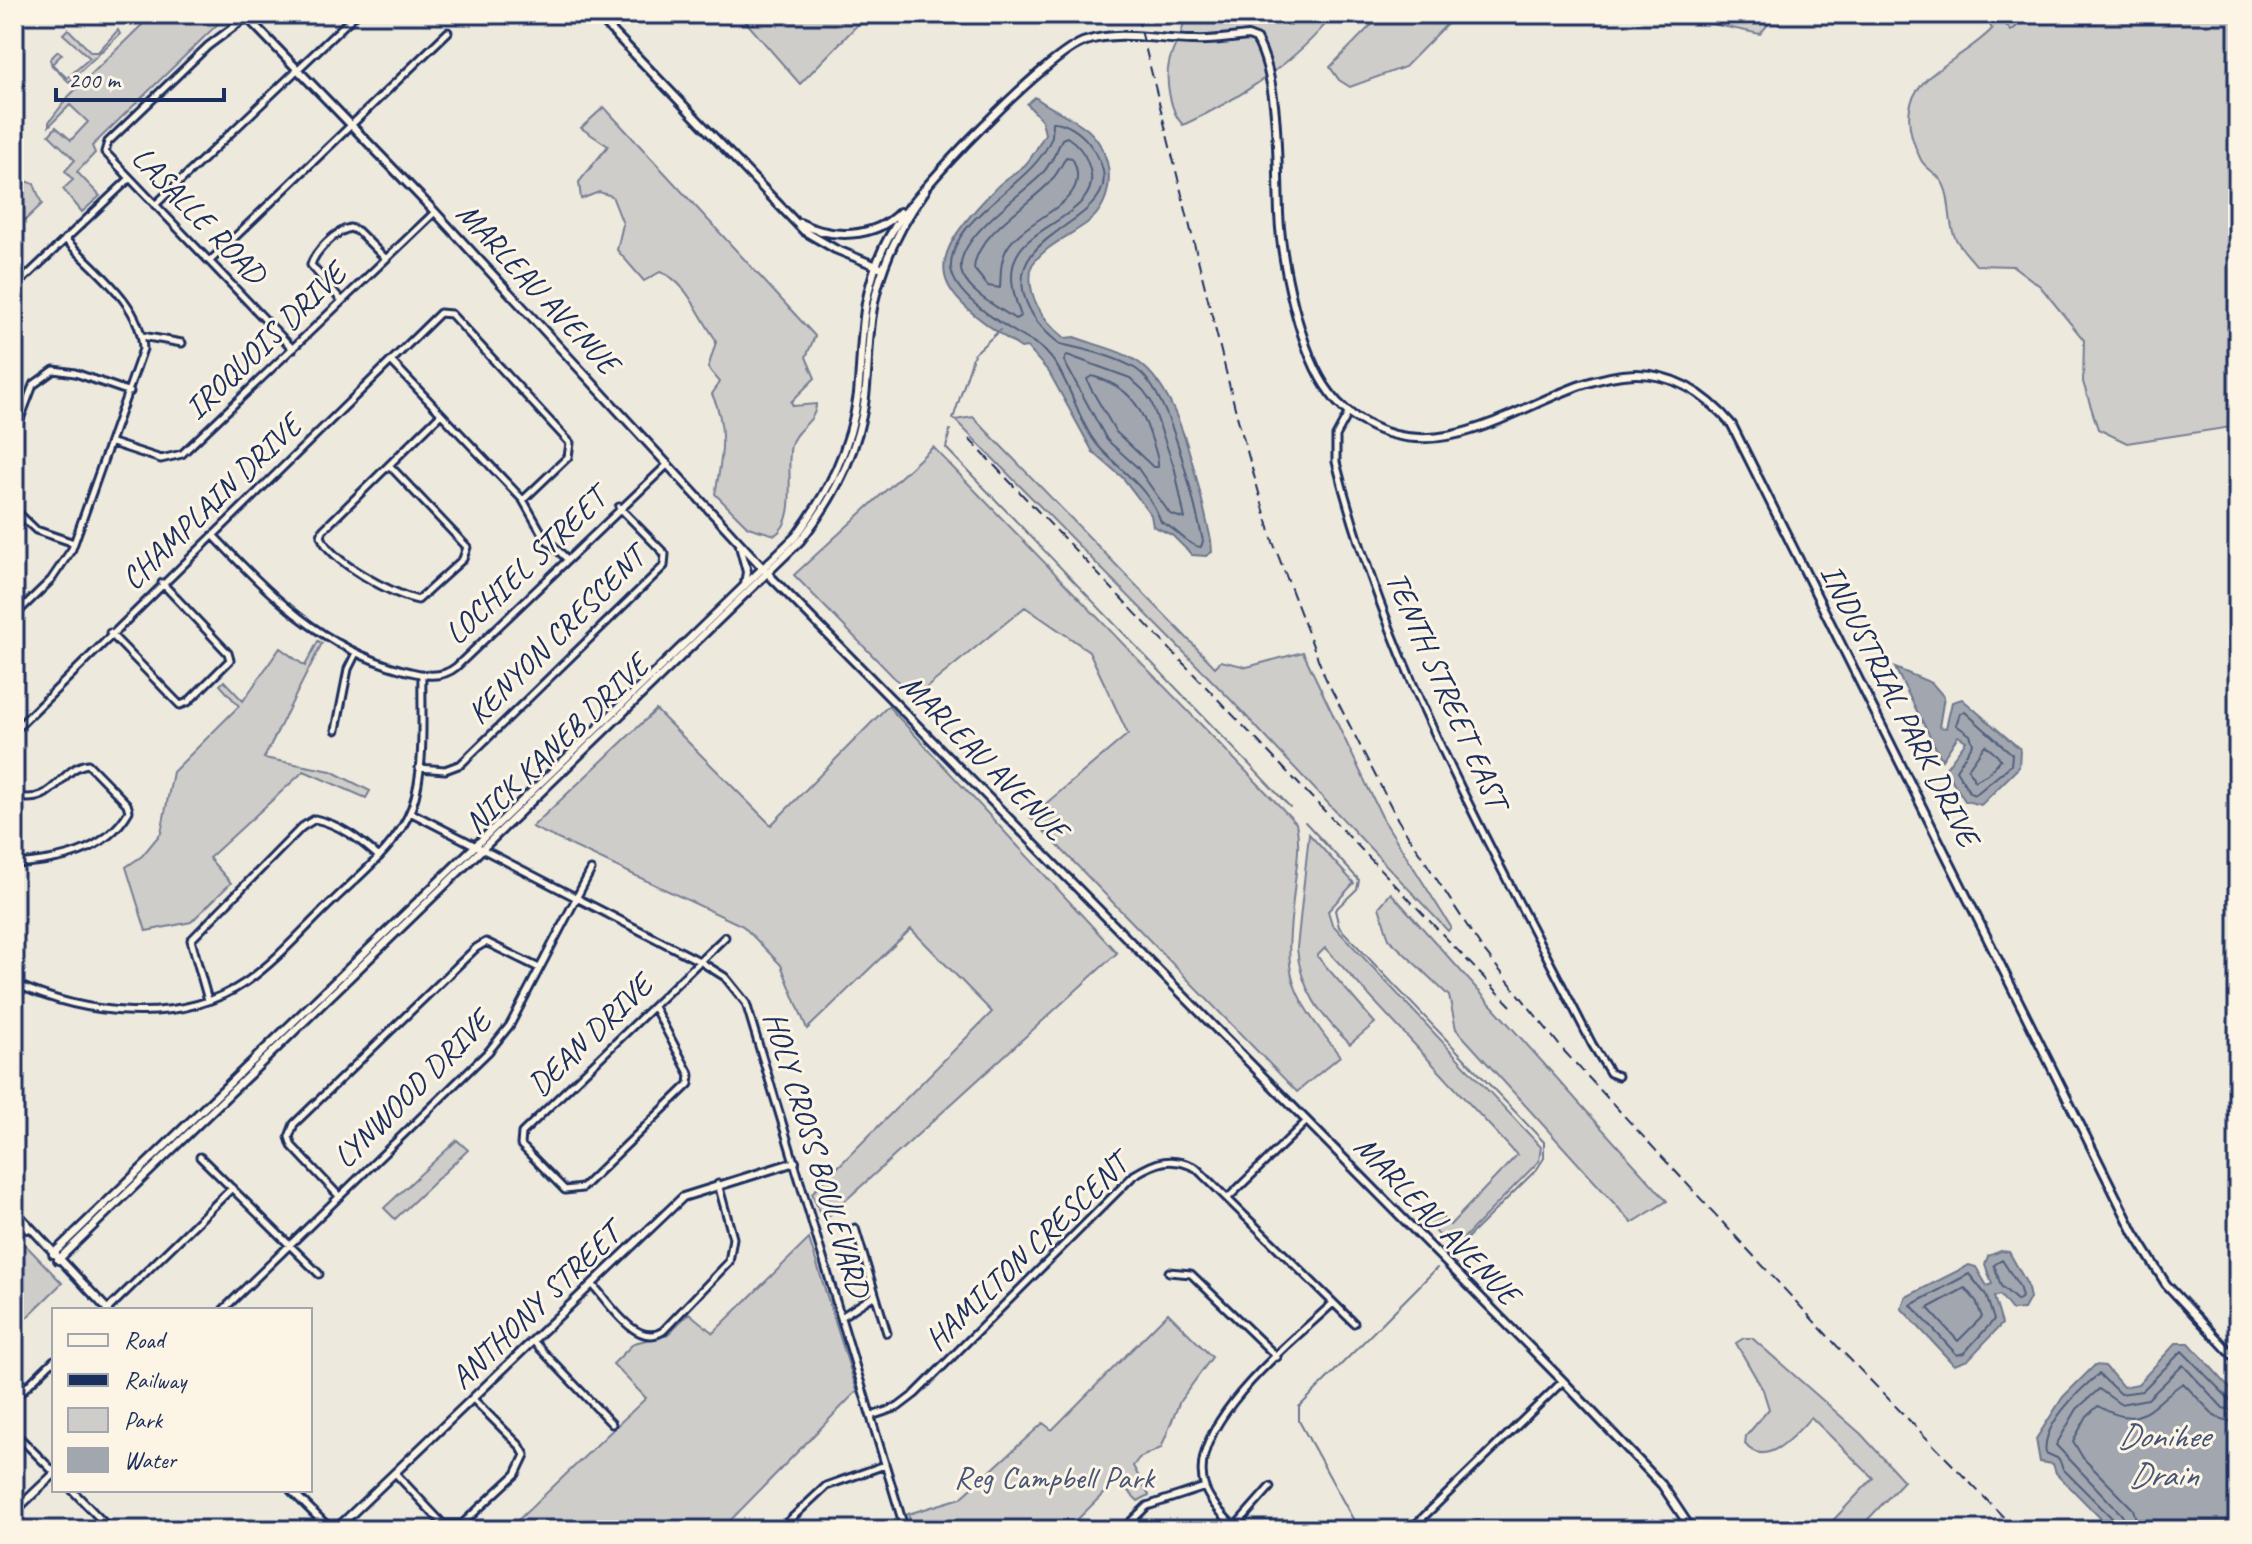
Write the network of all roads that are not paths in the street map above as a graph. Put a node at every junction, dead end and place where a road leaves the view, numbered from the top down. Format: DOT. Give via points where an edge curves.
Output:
graph roads {
  1 [pos="356,14"];
  2 [pos="596,14"];
  3 [pos="248,15"];
  4 [pos="448,32"];
  5 [pos="296,70"];
  6 [pos="351,126"];
  7 [pos="938,175"];
  8 [pos="129,179"];
  9 [pos="911,201"];
  10 [pos="155,205"];
  11 [pos="435,212"];
  12 [pos="786,214"];
  13 [pos="65,239"];
  14 [pos="386,259"];
  15 [pos="210,261"];
  16 [pos="879,267"];
  17 [pos="14,288"];
  18 [pos="342,301"];
  19 [pos="142,336"];
  20 [pos="182,343"];
  21 [pos="293,349"];
  22 [pos="391,361"];
  23 [pos="130,392"];
  24 [pos="1349,412"];
  25 [pos="441,414"];
  26 [pos="14,435"];
  27 [pos="112,443"];
  28 [pos="668,464"];
  29 [pos="389,465"];
  30 [pos="523,500"];
  31 [pos="619,507"];
  32 [pos="14,509"];
  33 [pos="213,534"];
  34 [pos="739,542"];
  35 [pos="75,543"];
  36 [pos="567,559"];
  37 [pos="765,570"];
  38 [pos="162,583"];
  39 [pos="745,584"];
  40 [pos="15,612"];
  41 [pos="110,633"];
  42 [pos="356,653"];
  43 [pos="422,674"];
  44 [pos="336,730"];
  45 [pos="14,731"];
  46 [pos="419,768"];
  47 [pos="14,796"];
  48 [pos="410,812"];
  49 [pos="478,848"];
  50 [pos="379,857"];
  51 [pos="14,864"];
  52 [pos="591,870"];
  53 [pos="576,898"];
  54 [pos="725,937"];
  55 [pos="701,962"];
  56 [pos="539,968"];
  57 [pos="14,983"];
  58 [pos="208,1000"];
  59 [pos="654,1007"];
  60 [pos="1618,1076"];
  61 [pos="1307,1121"];
  62 [pos="200,1157"];
  63 [pos="795,1162"];
  64 [pos="718,1184"];
  65 [pos="232,1188"];
  66 [pos="340,1197"];
  67 [pos="1228,1198"];
  68 [pos="14,1210"];
  69 [pos="14,1220"];
  70 [pos="855,1228"];
  71 [pos="36,1235"];
  72 [pos="289,1246"];
  73 [pos="55,1257"];
  74 [pos="1169,1272"];
  75 [pos="319,1274"];
  76 [pos="592,1284"];
  77 [pos="875,1295"];
  78 [pos="1332,1304"];
  79 [pos="105,1308"];
  80 [pos="109,1308"];
  81 [pos="225,1308"];
  82 [pos="841,1317"];
  83 [pos="1354,1323"];
  84 [pos="887,1333"];
  85 [pos="533,1341"];
  86 [pos="1277,1357"];
  87 [pos="2238,1361"];
  88 [pos="52,1362"];
  89 [pos="1563,1381"];
  90 [pos="14,1399"];
  91 [pos="473,1399"];
  92 [pos="871,1416"];
  93 [pos="612,1424"];
  94 [pos="14,1432"];
  95 [pos="885,1465"];
  96 [pos="52,1471"];
  97 [pos="396,1474"];
  98 [pos="52,1475"];
  99 [pos="1205,1487"];
  100 [pos="1270,1487"];
  101 [pos="74,1492"];
  102 [pos="293,1492"];
  103 [pos="14,1512"];
  104 [pos="109,1529"];
  105 [pos="1233,1529"];
  106 [pos="333,1530"];
  107 [pos="779,1530"];
  108 [pos="905,1530"];
  109 [pos="1122,1530"];
  110 [pos="1410,1530"];
  111 [pos="1692,1530"];
  1 -- 5 [label="street"];
  2 -- 12 [label="street"];
  3 -- 5 [label="street, MARLEAU AVENUE"];
  3 -- 8 [label="street, LASALLE ROAD" via="108,142 106,150"];
  4 -- 6 [label="street"];
  5 -- 6 [label="street, MARLEAU AVENUE"];
  5 -- 10 [label="street"];
  6 -- 11 [label="street, MARLEAU AVENUE"];
  6 -- 15 [label="street"];
  7 -- 9 [label="street, NICK KANEB DRIVE"];
  7 -- 16 [label="street, NICK KANEB DRIVE"];
  7 -- 24 [label="street, NICK KANEB DRIVE" via="1042,69 1083,41 1122,35 1253,37 1272,100 1280,232 1303,329 1315,368 1330,394"];
  8 -- 10 [label="street, LASALLE ROAD"];
  8 -- 13 [label="street"];
  9 -- 12 [label="street" via="878,228 851,234 818,231"];
  9 -- 16 [label="street, NICK KANEB DRIVE"];
  10 -- 15 [label="street, LASALLE ROAD"];
  11 -- 14 [label="street, IROQUOIS DRIVE"];
  11 -- 28 [label="street, MARLEAU AVENUE"];
  12 -- 16 [label="street" via="818,241"];
  13 -- 17 [label="street"];
  13 -- 19 [label="street" via="130,308"];
  14 -- 18 [label="street, IROQUOIS DRIVE"];
  14 -- 18 [label="street" via="350,228 313,257 314,272"];
  15 -- 21 [label="street, LASALLE ROAD"];
  16 -- 37 [label="street, NICK KANEB DRIVE" via="866,305 858,394 845,452 810,518"];
  18 -- 21 [label="street, IROQUOIS DRIVE"];
  19 -- 20 [label="street"];
  19 -- 23 [label="street"];
  21 -- 27 [label="street, IROQUOIS DRIVE" via="182,454 161,459"];
  22 -- 25 [label="street"];
  22 -- 30 [label="street, CHAMPLAIN DRIVE" via="446,312 570,443 568,457"];
  22 -- 33 [label="street, CHAMPLAIN DRIVE"];
  23 -- 26 [label="street" via="54,370 33,385"];
  23 -- 27 [label="street"];
  24 -- 60 [label="street, TENTH STREET EAST" via="1336,436 1336,462 1390,634 1430,727 1592,1044 1610,1073"];
  24 -- 87 [label="street, INDUSTRIAL PARK DRIVE" via="1385,432 1452,437 1588,381 1635,373 1675,382 1717,409 1744,445 2134,1233 2173,1293"];
  25 -- 29 [label="street"];
  25 -- 30 [label="street"];
  27 -- 35 [label="street"];
  28 -- 31 [label="street, LOCHIEL STREET"];
  28 -- 34 [label="street, MARLEAU AVENUE"];
  29 -- 29 [label="street" via="321,536 366,576 418,600 463,559 467,547"];
  30 -- 36 [label="street" via="544,537"];
  31 -- 36 [label="street, LOCHIEL STREET"];
  31 -- 46 [label="street, KENYON CRESCENT" via="665,554 664,566 461,764 445,770"];
  32 -- 35 [label="street" via="36,530"];
  33 -- 38 [label="street, CHAMPLAIN DRIVE"];
  33 -- 42 [label="street, LOCHIEL STREET" via="294,616"];
  34 -- 37 [label="street, MARLEAU AVENUE"];
  34 -- 39 [label="street"];
  35 -- 40 [label="street" via="56,573"];
  36 -- 43 [label="street, LOCHIEL STREET" via="450,672"];
  37 -- 39 [label="street, NICK KANEB DRIVE"];
  37 -- 49 [label="street, NICK KANEB DRIVE"];
  37 -- 61 [label="street, MARLEAU AVENUE"];
  38 -- 41 [label="street, CHAMPLAIN DRIVE"];
  38 -- 41 [label="street" via="228,653 225,667 180,705"];
  39 -- 49 [label="street, NICK KANEB DRIVE"];
  41 -- 45 [label="street, CHAMPLAIN DRIVE"];
  42 -- 43 [label="street, LOCHIEL STREET"];
  42 -- 44 [label="street"];
  43 -- 46 [label="street"];
  46 -- 48 [label="street"];
  47 -- 51 [label="street" via="44,795 88,764 129,811 81,853"];
  48 -- 49 [label="street, HOLY CROSS BOULEVARD"];
  48 -- 50 [label="street"];
  49 -- 53 [label="street, HOLY CROSS BOULEVARD"];
  49 -- 73 [label="street, NICK KANEB DRIVE"];
  50 -- 58 [label="street" via="257,974"];
  50 -- 58 [label="street" via="328,822 315,819 302,827 191,940"];
  52 -- 53 [label="street, LYNWOOD DRIVE"];
  53 -- 55 [label="street, HOLY CROSS BOULEVARD"];
  53 -- 56 [label="street, LYNWOOD DRIVE"];
  54 -- 55 [label="street, DEAN DRIVE"];
  55 -- 59 [label="street, DEAN DRIVE"];
  55 -- 63 [label="street, HOLY CROSS BOULEVARD" via="725,977 746,1003"];
  56 -- 66 [label="street, LYNWOOD DRIVE" via="510,1025 489,1051"];
  56 -- 66 [label="street" via="499,946 486,942 476,948 294,1124 292,1146"];
  57 -- 58 [label="street" via="65,1002 135,1010 176,1009"];
  59 -- 59 [label="street, DEAN DRIVE" via="690,1075 688,1087 578,1190 563,1188 521,1146 522,1132"];
  61 -- 67 [label="street"];
  61 -- 89 [label="street, MARLEAU AVENUE"];
  62 -- 65 [label="street"];
  63 -- 64 [label="street, ANTHONY STREET"];
  63 -- 82 [label="street, HOLY CROSS BOULEVARD"];
  64 -- 76 [label="street, ANTHONY STREET" via="683,1197"];
  64 -- 76 [label="street" via="733,1238 729,1262 663,1331 644,1336"];
  65 -- 72 [label="street"];
  65 -- 80 [label="street"];
  66 -- 72 [label="street, LYNWOOD DRIVE"];
  67 -- 78 [label="street, HAMILTON CRESCENT"];
  67 -- 92 [label="street, HAMILTON CRESCENT" via="1196,1168 1179,1160 1151,1164 915,1394 898,1407"];
  68 -- 71 [label="street"];
  69 -- 71 [label="street"];
  70 -- 77 [label="street"];
  71 -- 73 [label="street"];
  72 -- 75 [label="street"];
  72 -- 81 [label="street, LYNWOOD DRIVE"];
  73 -- 79 [label="street"];
  74 -- 86 [label="street" via="1191,1274"];
  76 -- 85 [label="street, ANTHONY STREET"];
  77 -- 82 [label="street"];
  77 -- 84 [label="street"];
  78 -- 83 [label="street, HAMILTON CRESCENT"];
  78 -- 86 [label="street"];
  82 -- 92 [label="street, HOLY CROSS BOULEVARD"];
  85 -- 91 [label="street, ANTHONY STREET"];
  85 -- 93 [label="street"];
  86 -- 99 [label="street" via="1211,1431 1203,1465"];
  88 -- 90 [label="street"];
  89 -- 110 [label="street"];
  89 -- 111 [label="street, MARLEAU AVENUE" via="1662,1485"];
  91 -- 97 [label="street, ANTHONY STREET"];
  91 -- 97 [label="street" via="520,1446 525,1455 516,1474 462,1524 453,1526 443,1524"];
  92 -- 95 [label="street, HOLY CROSS BOULEVARD"];
  94 -- 96 [label="street"];
  95 -- 107 [label="street" via="826,1486"];
  95 -- 108 [label="street, HOLY CROSS BOULEVARD"];
  97 -- 106 [label="street, ANTHONY STREET"];
  98 -- 103 [label="street"];
  99 -- 105 [label="street"];
  99 -- 109 [label="street" via="1147,1506"];
  100 -- 105 [label="street"];
  101 -- 104 [label="street"];
  102 -- 106 [label="street"];
}
